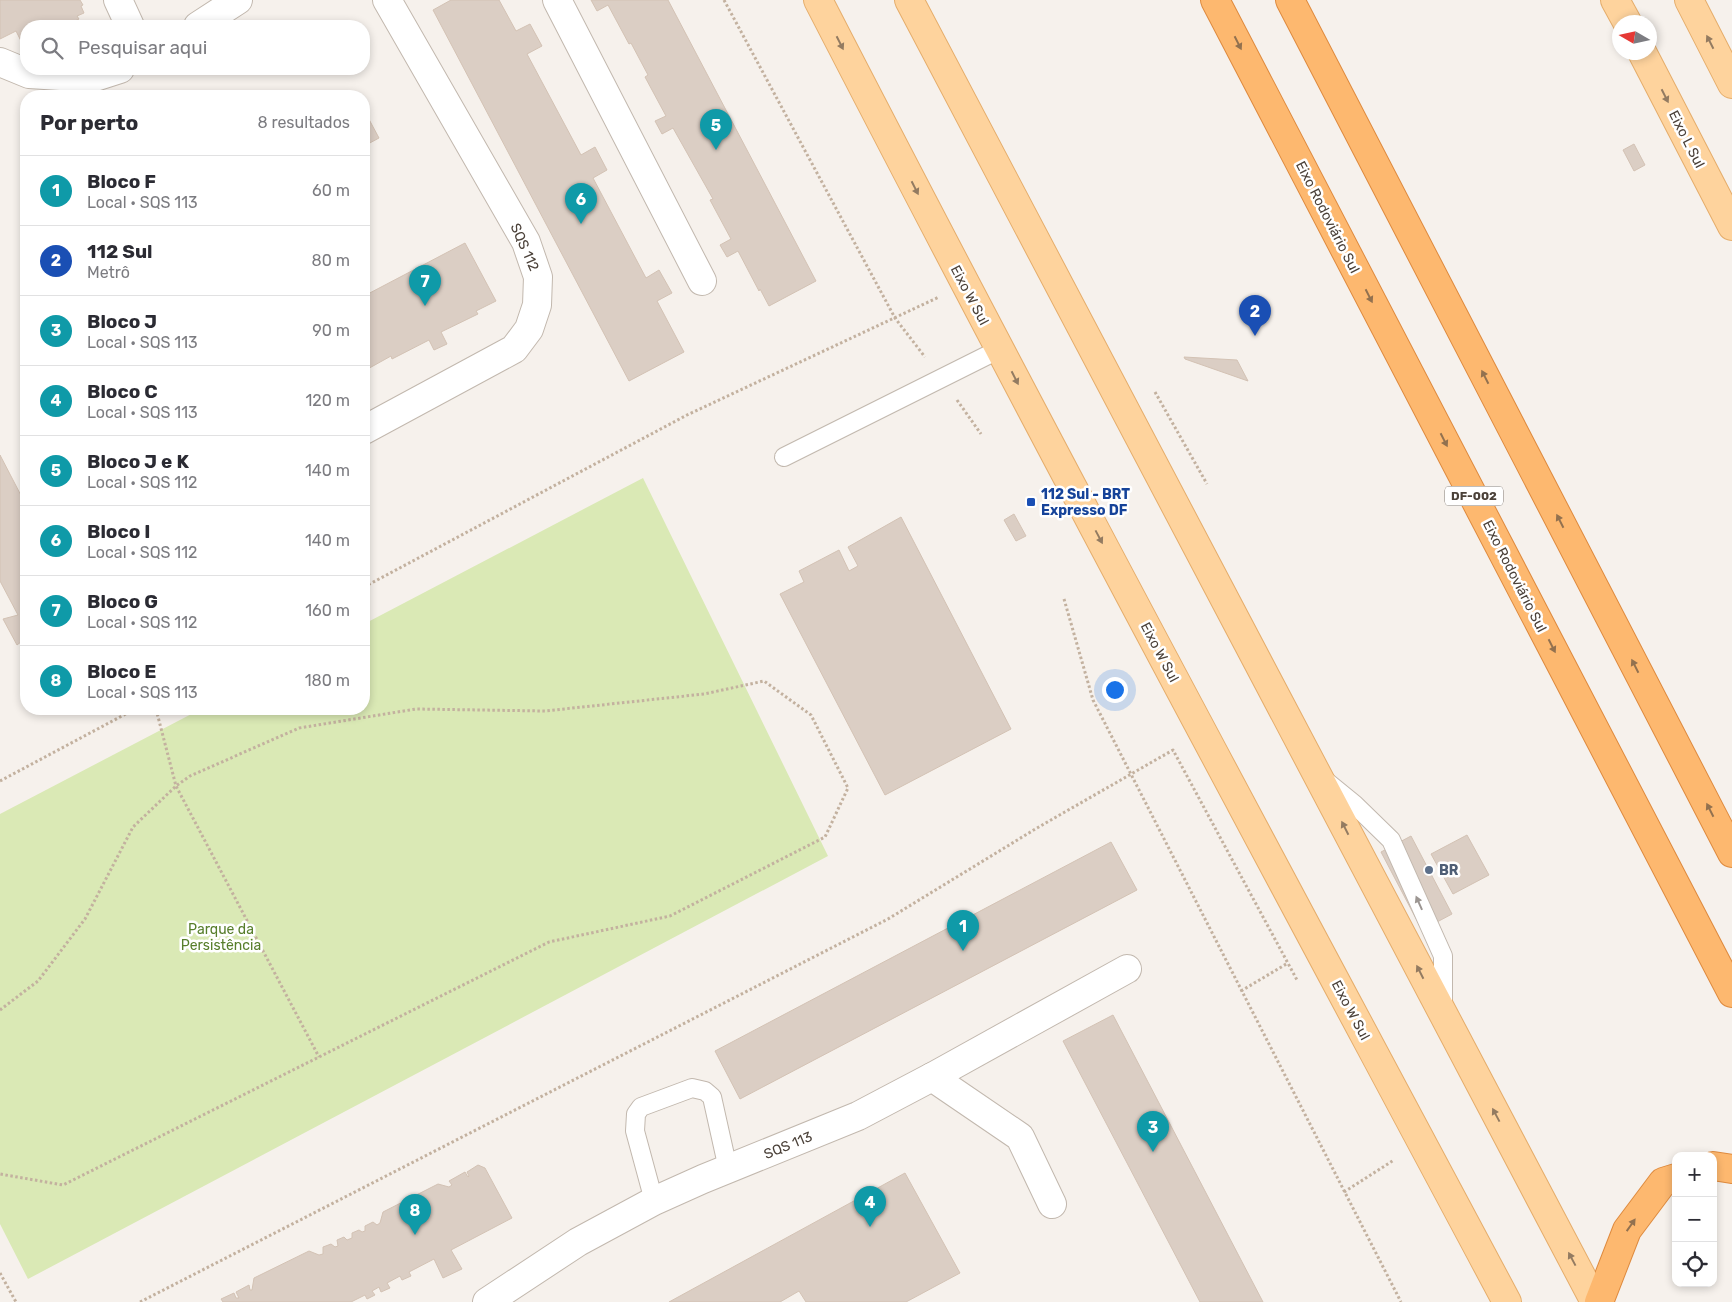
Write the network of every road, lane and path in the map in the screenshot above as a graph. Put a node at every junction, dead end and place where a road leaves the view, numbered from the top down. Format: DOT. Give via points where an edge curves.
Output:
graph roads {
  1 [pos="118,0"];
  2 [pos="238,0"];
  3 [pos="387,0"];
  4 [pos="557,0"];
  5 [pos="724,0"];
  6 [pos="818,0"];
  7 [pos="909,0"];
  8 [pos="1215,0"];
  9 [pos="1290,0"];
  10 [pos="1615,0"];
  11 [pos="1689,0"];
  12 [pos="1623,15"];
  13 [pos="127,20"];
  14 [pos="207,20"];
  15 [pos="1646,60"];
  16 [pos="0,62"];
  17 [pos="20,70"];
  18 [pos="42,75"];
  19 [pos="101,75"];
  20 [pos="1732,84"];
  21 [pos="1732,226"];
  22 [pos="702,281"];
  23 [pos="965,285"];
  24 [pos="895,318"];
  25 [pos="1000,349"];
  26 [pos="1155,392"];
  27 [pos="370,427"];
  28 [pos="784,457"];
  29 [pos="1207,484"];
  30 [pos="370,584"];
  31 [pos="1064,599"];
  32 [pos="124,715"];
  33 [pos="158,715"];
  34 [pos="1173,750"];
  35 [pos="1130,776"];
  36 [pos="0,782"];
  37 [pos="176,786"];
  38 [pos="1732,853"];
  39 [pos="1288,963"];
  40 [pos="1127,969"];
  41 [pos="1241,991"];
  42 [pos="1732,993"];
  43 [pos="0,1010"];
  44 [pos="319,1057"];
  45 [pos="932,1077"];
  46 [pos="1394,1160"];
  47 [pos="1717,1167"];
  48 [pos="728,1169"];
  49 [pos="1732,1169"];
  50 [pos="0,1174"];
  51 [pos="1672,1179"];
  52 [pos="1344,1192"];
  53 [pos="654,1201"];
  54 [pos="1052,1204"];
  55 [pos="0,1273"];
  56 [pos="16,1302"];
  57 [pos="140,1302"];
  58 [pos="487,1302"];
  59 [pos="1401,1302"];
  60 [pos="1508,1302"];
  61 [pos="1595,1302"];
  62 [pos="1599,1302"];
  1 -- 13 [label="street"];
  2 -- 14 [label="street"];
  3 -- 27 [label="street, SQS 112" via="526,242 538,277 538,305 529,329 514,349"];
  4 -- 22 [label="street"];
  5 -- 24 [label="path"];
  6 -- 23 [label="main road, Eixo W Sul, one-way"];
  61 -- 7 [label="main road, one-way"];
  8 -- 42 [label="highway, Eixo Rodoviário Sul / DF-002, one-way"];
  38 -- 9 [label="highway, one-way"];
  10 -- 12 [label="main road"];
  20 -- 11 [label="main road, one-way"];
  15 -- 21 [label="main road, Eixo L Sul, one-way"];
  16 -- 17 [label="street"];
  18 -- 19 [label="street" via="92,78"];
  23 -- 24 [label="path"];
  23 -- 25 [label="main road, Eixo W Sul"];
  24 -- 30 [label="path" via="687,415"];
  25 -- 28 [label="lane"];
  25 -- 60 [label="main road, Eixo W Sul, one-way"];
  26 -- 29 [label="path"];
  31 -- 35 [label="path" via="1093,700"];
  32 -- 36 [label="path"];
  33 -- 37 [label="path"];
  34 -- 35 [label="path"];
  35 -- 41 [label="path"];
  35 -- 57 [label="path" via="1037,828 888,919"];
  37 -- 43 [label="path" via="133,827 85,919 38,981"];
  37 -- 44 [label="path"];
  37 -- 44 [label="path" via="190,776 299,728 416,709 545,711 704,694 764,681 811,715 848,788 825,837 670,916 549,942"];
  39 -- 41 [label="path"];
  40 -- 45 [label="street, SQS 113"];
  41 -- 52 [label="path"];
  44 -- 50 [label="path" via="62,1185"];
  45 -- 48 [label="street, SQS 113" via="858,1116"];
  45 -- 54 [label="street" via="1020,1137"];
  46 -- 52 [label="path"];
  47 -- 49 [label="highway"];
  48 -- 53 [label="street, SQS 113"];
  48 -- 53 [label="lane" via="712,1097 692,1088 642,1107 636,1114 635,1131"];
  62 -- 51 [label="highway, one-way" via="1627,1230 1662,1182"];
  52 -- 59 [label="path"];
  53 -- 58 [label="street, SQS 113" via="578,1242"];
  55 -- 56 [label="path"];
}
